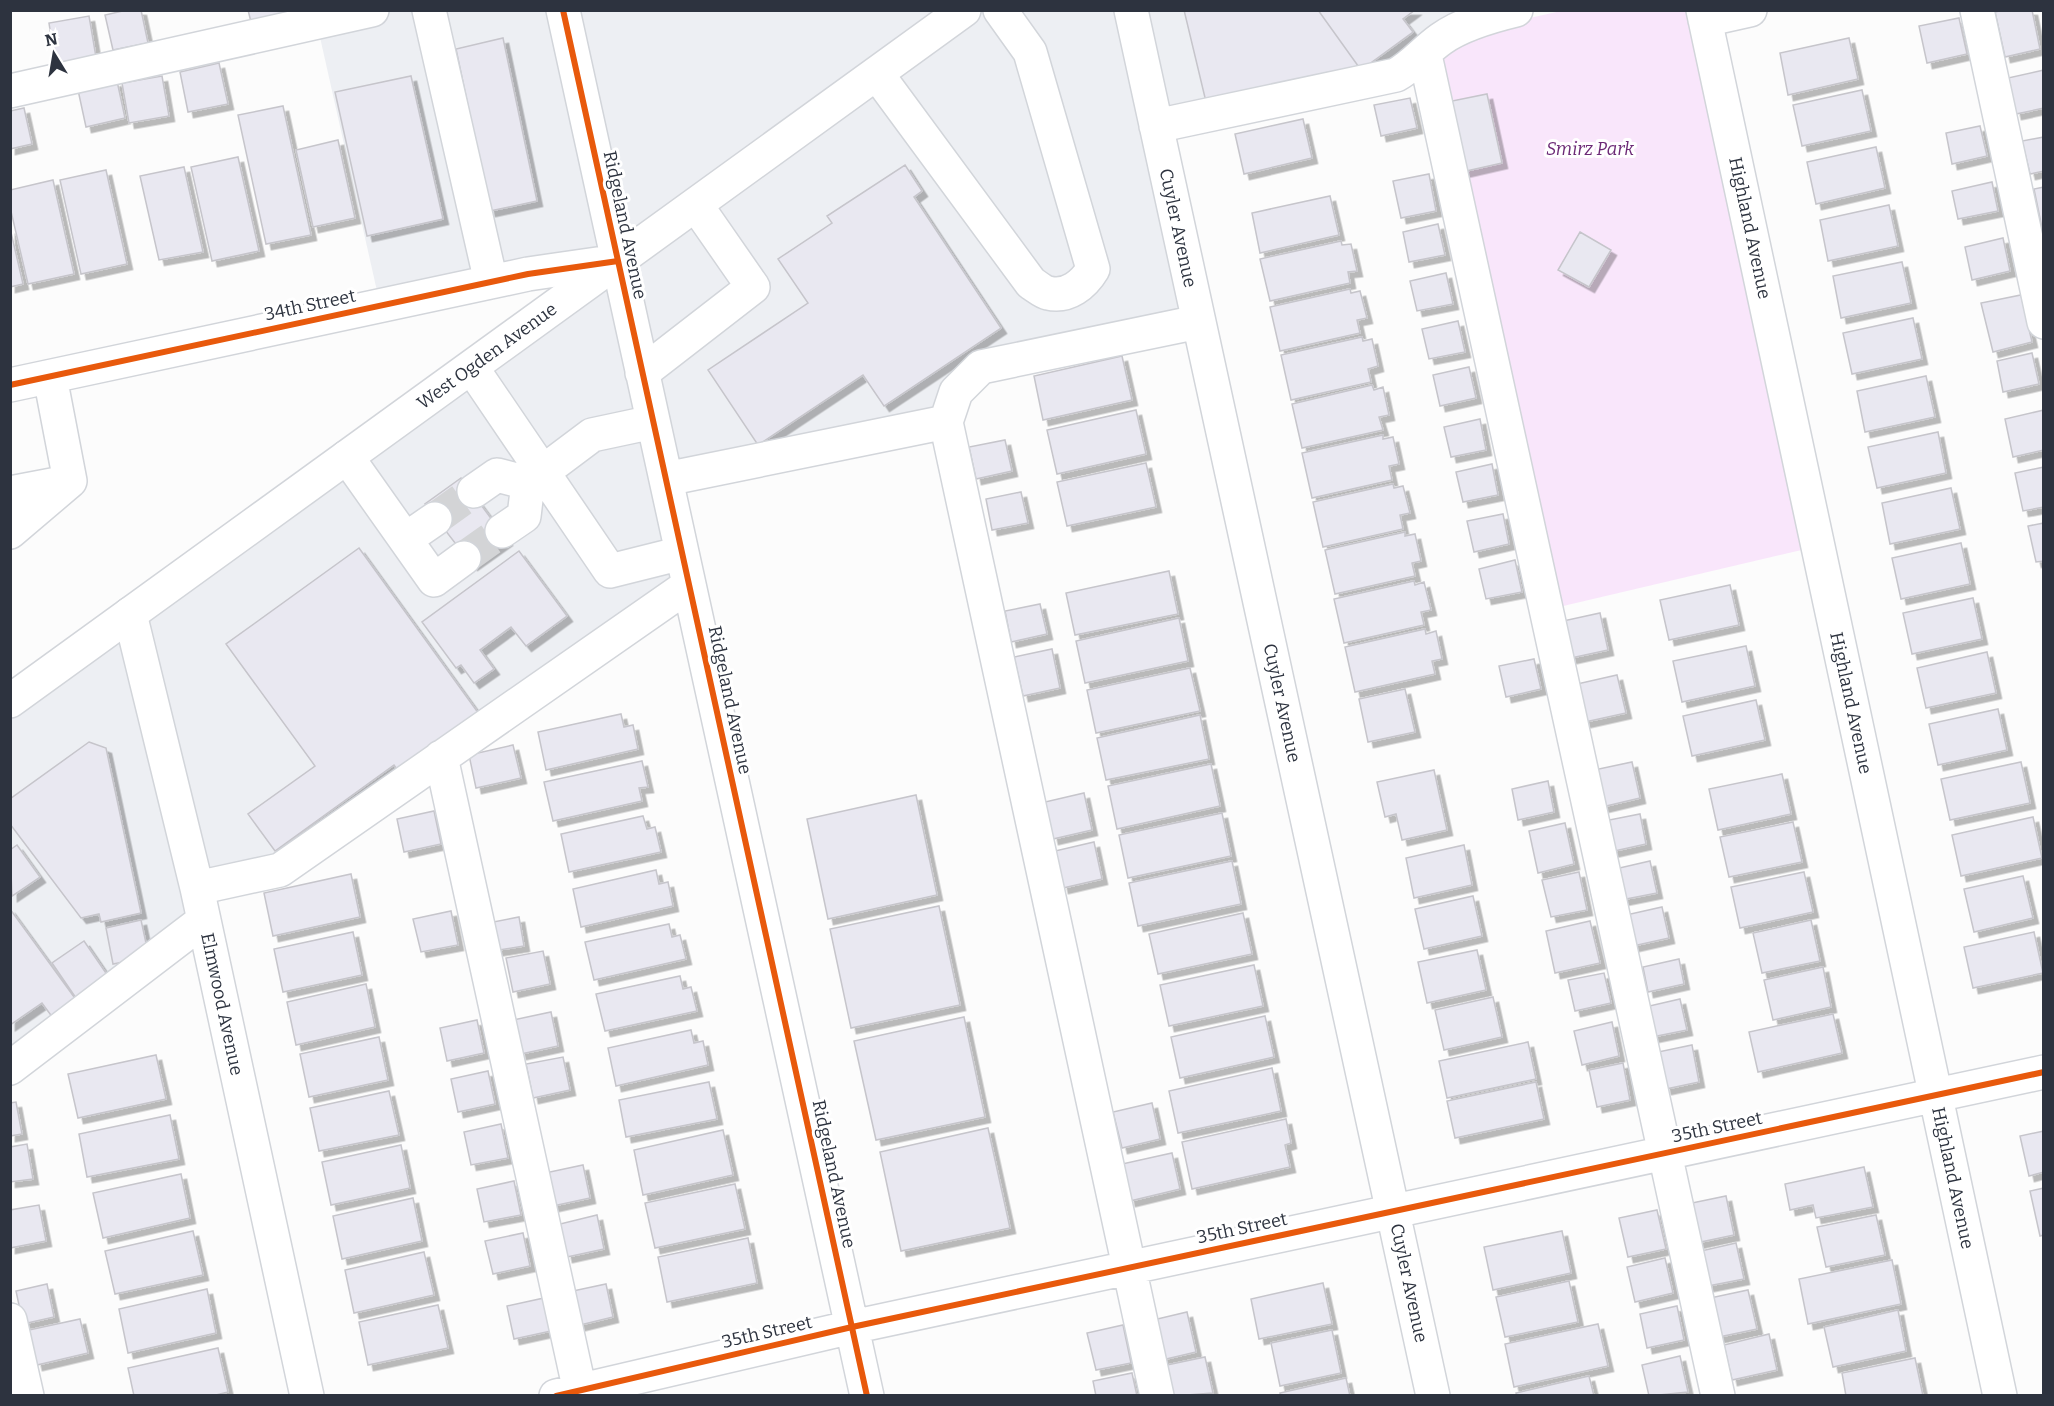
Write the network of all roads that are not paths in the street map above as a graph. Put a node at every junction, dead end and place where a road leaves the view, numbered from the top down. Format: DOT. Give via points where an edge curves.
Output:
graph roads {
  1 [pos="372,10"];
  2 [pos="429,10"];
  3 [pos="563,10"];
  4 [pos="964,10"];
  5 [pos="1000,10"];
  6 [pos="1131,10"];
  7 [pos="1750,10"];
  8 [pos="1977,10"];
  9 [pos="1513,11"];
  10 [pos="1704,15"];
  11 [pos="1425,56"];
  12 [pos="877,74"];
  13 [pos="10,91"];
  14 [pos="1156,126"];
  15 [pos="696,205"];
  16 [pos="618,261"];
  17 [pos="491,282"];
  18 [pos="1198,322"];
  19 [pos="2043,322"];
  20 [pos="472,368"];
  21 [pos="642,373"];
  22 [pos="50,377"];
  23 [pos="10,385"];
  24 [pos="653,422"];
  25 [pos="946,422"];
  26 [pos="347,457"];
  27 [pos="535,478"];
  28 [pos="666,479"];
  29 [pos="70,482"];
  30 [pos="474,491"];
  31 [pos="10,493"];
  32 [pos="435,519"];
  33 [pos="502,531"];
  34 [pos="10,532"];
  35 [pos="405,539"];
  36 [pos="682,554"];
  37 [pos="464,558"];
  38 [pos="689,585"];
  39 [pos="130,614"];
  40 [pos="10,701"];
  41 [pos="441,757"];
  42 [pos="197,888"];
  43 [pos="204,920"];
  44 [pos="10,1068"];
  45 [pos="2043,1072"];
  46 [pos="1935,1096"];
  47 [pos="1666,1154"];
  48 [pos="1393,1212"];
  49 [pos="1129,1268"];
  50 [pos="10,1320"];
  51 [pos="852,1327"];
  52 [pos="572,1394"];
  53 [pos="27,1395"];
  54 [pos="307,1395"];
  55 [pos="867,1395"];
  56 [pos="1157,1395"];
  57 [pos="1433,1395"];
  58 [pos="1718,1395"];
  59 [pos="2000,1395"];
  1 -- 13 [label="street"];
  2 -- 17 [label="street"];
  3 -- 16 [label="street, Ridgeland Avenue"];
  4 -- 12 [label="street, West Ogden Avenue"];
  5 -- 12 [label="street" via="1030,52 1093,269 1084,284 1048,293 1031,283"];
  6 -- 14 [label="street, Cuyler Avenue"];
  7 -- 10 [label="street"];
  8 -- 19 [label="street"];
  9 -- 11 [label="street" via="1458,30 1440,40"];
  10 -- 46 [label="street, Highland Avenue"];
  11 -- 14 [label="street" via="1396,75"];
  11 -- 47 [label="street"];
  12 -- 15 [label="street, West Ogden Avenue"];
  14 -- 18 [label="street, Cuyler Avenue"];
  15 -- 16 [label="street, West Ogden Avenue"];
  15 -- 21 [label="street" via="753,287"];
  16 -- 17 [label="street, 34th Street"];
  16 -- 20 [label="street, West Ogden Avenue"];
  16 -- 21 [label="street, Ridgeland Avenue"];
  17 -- 22 [label="street, 34th Street"];
  18 -- 25 [label="street" via="981,367 956,392"];
  18 -- 48 [label="street, Cuyler Avenue"];
  20 -- 26 [label="street, West Ogden Avenue"];
  20 -- 27 [label="street"];
  21 -- 24 [label="street, Ridgeland Avenue"];
  22 -- 23 [label="street, 34th Street"];
  22 -- 29 [label="street"];
  24 -- 27 [label="street" via="592,435"];
  24 -- 28 [label="street, Ridgeland Avenue"];
  25 -- 28 [label="street"];
  25 -- 49 [label="street"];
  26 -- 35 [label="street"];
  26 -- 39 [label="street, West Ogden Avenue"];
  27 -- 30 [label="street" via="497,475"];
  27 -- 33 [label="street" via="524,516"];
  27 -- 36 [label="street" via="610,571"];
  28 -- 36 [label="street, Ridgeland Avenue"];
  29 -- 31 [label="street"];
  29 -- 34 [label="street"];
  32 -- 35 [label="street"];
  35 -- 37 [label="street" via="434,580"];
  36 -- 38 [label="street, Ridgeland Avenue"];
  38 -- 41 [label="street"];
  38 -- 51 [label="street, Ridgeland Avenue"];
  39 -- 40 [label="street, West Ogden Avenue"];
  39 -- 42 [label="street, Elmwood Avenue"];
  41 -- 42 [label="street" via="280,870"];
  41 -- 52 [label="street"];
  42 -- 43 [label="street, Elmwood Avenue"];
  43 -- 44 [label="street"];
  43 -- 54 [label="street, Elmwood Avenue"];
  45 -- 46 [label="street, 35th Street"];
  46 -- 47 [label="street, 35th Street"];
  46 -- 59 [label="street, Highland Avenue"];
  47 -- 48 [label="street, 35th Street"];
  47 -- 58 [label="street"];
  48 -- 49 [label="street, 35th Street"];
  48 -- 57 [label="street, Cuyler Avenue"];
  49 -- 51 [label="street, 35th Street"];
  49 -- 56 [label="street"];
  50 -- 53 [label="street"];
  51 -- 52 [label="street, 35th Street"];
  51 -- 55 [label="street, Ridgeland Avenue"];
}
